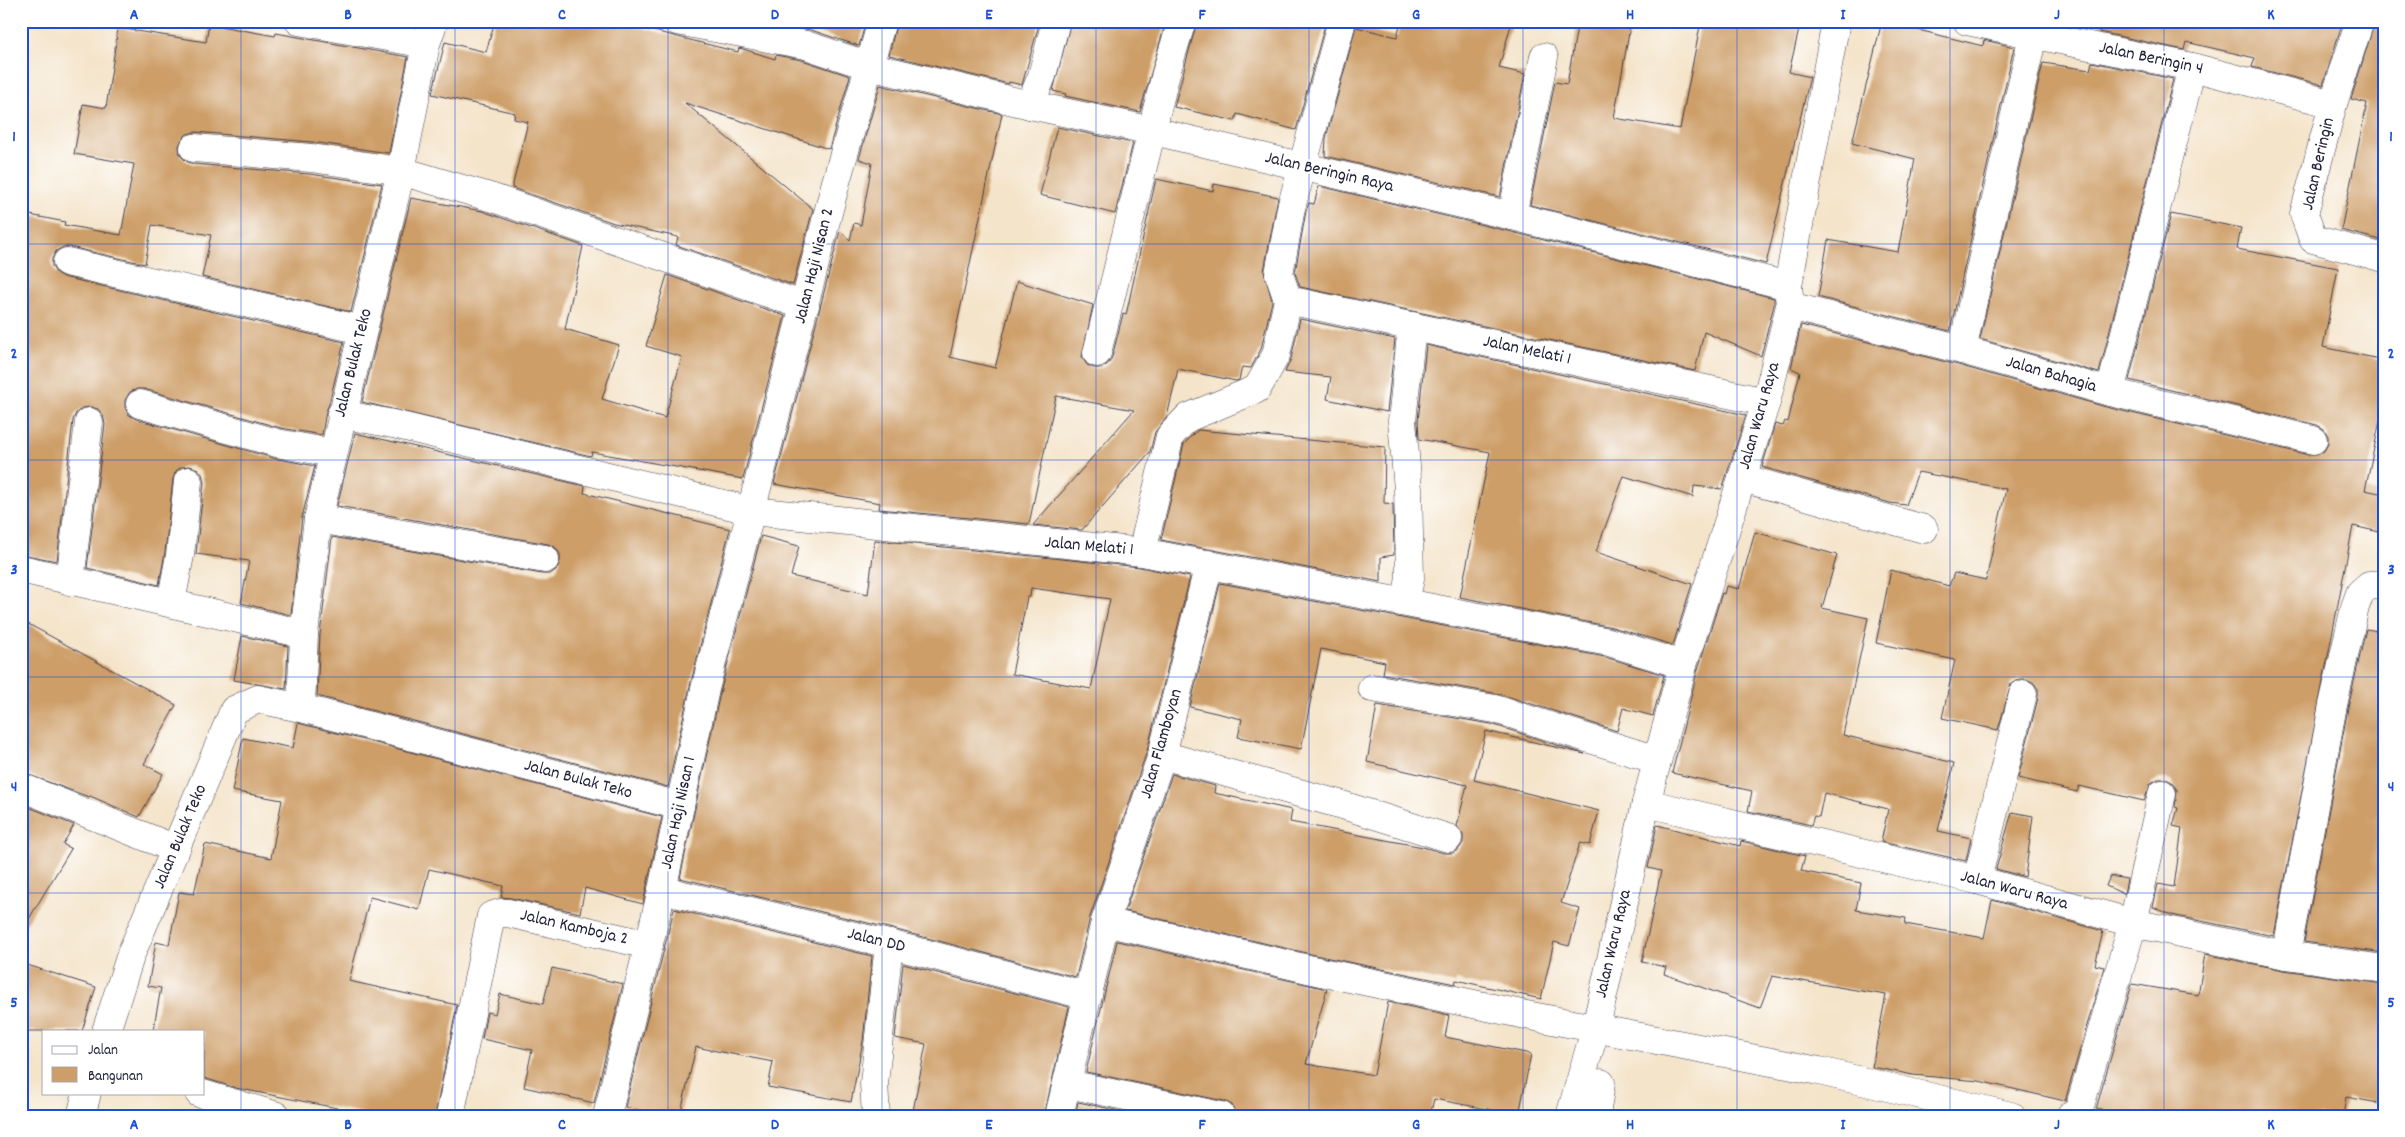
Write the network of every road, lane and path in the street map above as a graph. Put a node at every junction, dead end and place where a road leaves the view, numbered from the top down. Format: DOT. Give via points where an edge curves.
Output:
graph roads {
  1 [pos="299,21"];
  2 [pos="677,21"];
  3 [pos="882,21"];
  4 [pos="1056,21"];
  5 [pos="1182,21"];
  6 [pos="1342,21"];
  7 [pos="1836,21"];
  8 [pos="1967,21"];
  9 [pos="2360,21"];
  10 [pos="430,33"];
  11 [pos="2033,35"];
  12 [pos="1544,57"];
  13 [pos="869,66"];
  14 [pos="2192,67"];
  15 [pos="2333,104"];
  16 [pos="1030,105"];
  17 [pos="1153,131"];
  18 [pos="194,148"];
  19 [pos="1301,167"];
  20 [pos="401,171"];
  21 [pos="1512,216"];
  22 [pos="2384,258"];
  23 [pos="67,262"];
  24 [pos="1789,296"];
  25 [pos="1288,300"];
  26 [pos="805,306"];
  27 [pos="1412,326"];
  28 [pos="362,330"];
  29 [pos="1962,350"];
  30 [pos="1097,353"];
  31 [pos="2110,392"];
  32 [pos="1766,402"];
  33 [pos="140,404"];
  34 [pos="341,414"];
  35 [pos="89,422"];
  36 [pos="2313,440"];
  37 [pos="332,453"];
  38 [pos="1742,478"];
  39 [pos="188,481"];
  40 [pos="753,512"];
  41 [pos="318,519"];
  42 [pos="1924,529"];
  43 [pos="1142,552"];
  44 [pos="545,559"];
  45 [pos="1209,564"];
  46 [pos="21,569"];
  47 [pos="70,581"];
  48 [pos="2384,585"];
  49 [pos="1405,602"];
  50 [pos="171,603"];
  51 [pos="304,634"];
  52 [pos="1684,665"];
  53 [pos="1372,688"];
  54 [pos="2023,694"];
  55 [pos="301,708"];
  56 [pos="1162,755"];
  57 [pos="1658,760"];
  58 [pos="21,787"];
  59 [pos="2162,794"];
  60 [pos="1646,803"];
  61 [pos="680,806"];
  62 [pos="1448,838"];
  63 [pos="176,849"];
  64 [pos="1977,880"];
  65 [pos="662,890"];
  66 [pos="1104,922"];
  67 [pos="2133,923"];
  68 [pos="889,944"];
  69 [pos="649,945"];
  70 [pos="2286,955"];
  71 [pos="2384,969"];
  72 [pos="1088,996"];
  73 [pos="1596,1027"];
  74 [pos="106,1030"];
  75 [pos="1601,1083"];
  76 [pos="1068,1084"];
  77 [pos="87,1094"];
  78 [pos="202,1094"];
  79 [pos="1213,1115"];
  80 [pos="81,1116"];
  81 [pos="277,1116"];
  82 [pos="450,1116"];
  83 [pos="606,1116"];
  84 [pos="876,1116"];
  85 [pos="1060,1116"];
  86 [pos="1570,1116"];
  87 [pos="1596,1116"];
  88 [pos="2010,1116"];
  89 [pos="2070,1116"];
  1 -- 10 [label="street"];
  2 -- 13 [label="street, Jalan Beringin Raya" via="806,45"];
  3 -- 13 [label="street, Jalan Haji Nisan 2"];
  4 -- 16 [label="street" via="1042,76"];
  5 -- 17 [label="street"];
  6 -- 19 [label="street"];
  7 -- 24 [label="street, Jalan Waru Raya"];
  8 -- 11 [label="street, Jalan Beringin 4"];
  9 -- 15 [label="street"];
  10 -- 20 [label="street, Jalan Bulak Teko"];
  11 -- 14 [label="street, Jalan Beringin 4"];
  11 -- 29 [label="street"];
  12 -- 21 [label="street"];
  13 -- 16 [label="street, Jalan Beringin Raya"];
  13 -- 26 [label="street, Jalan Haji Nisan 2"];
  14 -- 15 [label="street, Jalan Beringin 4"];
  14 -- 31 [label="street"];
  15 -- 22 [label="street, Jalan Beringin" via="2304,214 2313,239"];
  16 -- 17 [label="street, Jalan Beringin Raya"];
  17 -- 19 [label="street, Jalan Beringin Raya"];
  17 -- 30 [label="street"];
  18 -- 20 [label="street" via="310,158"];
  19 -- 21 [label="street, Jalan Beringin Raya"];
  19 -- 25 [label="street" via="1279,274"];
  20 -- 26 [label="street" via="493,198"];
  20 -- 28 [label="street, Jalan Bulak Teko"];
  21 -- 24 [label="street, Jalan Beringin Raya"];
  23 -- 28 [label="street"];
  24 -- 29 [label="street, Jalan Bahagia"];
  24 -- 32 [label="street, Jalan Waru Raya"];
  25 -- 27 [label="street, Jalan Melati 1"];
  25 -- 43 [label="street, Jalan Melati 1" via="1276,355 1257,389 1187,418 1170,436"];
  26 -- 40 [label="street, Jalan Haji Nisan 2"];
  27 -- 32 [label="street, Jalan Melati 1"];
  27 -- 49 [label="street" via="1402,421 1408,489 1410,579"];
  28 -- 34 [label="street, Jalan Bulak Teko"];
  29 -- 31 [label="street, Jalan Bahagia"];
  31 -- 36 [label="street, Jalan Bahagia"];
  32 -- 38 [label="street, Jalan Waru Raya"];
  33 -- 37 [label="street" via="277,443"];
  34 -- 37 [label="street, Jalan Bulak Teko"];
  34 -- 40 [label="street, Jalan Melati 1"];
  35 -- 47 [label="street"];
  37 -- 41 [label="street, Jalan Bulak Teko"];
  38 -- 42 [label="street"];
  38 -- 52 [label="street, Jalan Waru Raya"];
  39 -- 50 [label="street"];
  40 -- 43 [label="street, Jalan Melati 1"];
  40 -- 61 [label="street, Jalan Haji Nisan 1" via="706,689"];
  41 -- 44 [label="street"];
  41 -- 51 [label="street, Jalan Bulak Teko"];
  43 -- 45 [label="street"];
  45 -- 49 [label="street"];
  45 -- 56 [label="street, Jalan Flamboyan"];
  46 -- 47 [label="street"];
  47 -- 50 [label="street"];
  48 -- 70 [label="street" via="2369,585 2360,593 2355,607 2332,705"];
  49 -- 52 [label="street" via="1609,642"];
  50 -- 51 [label="street"];
  51 -- 55 [label="street, Jalan Bulak Teko"];
  52 -- 57 [label="street, Jalan Waru Raya"];
  53 -- 57 [label="street" via="1495,709"];
  54 -- 64 [label="street"];
  55 -- 61 [label="street, Jalan Bulak Teko"];
  55 -- 63 [label="street, Jalan Bulak Teko" via="258,699 234,710"];
  56 -- 62 [label="street"];
  56 -- 66 [label="street, Jalan Flamboyan"];
  57 -- 60 [label="street, Jalan Waru Raya"];
  58 -- 63 [label="street"];
  59 -- 67 [label="street"];
  60 -- 64 [label="street, Jalan Waru Raya"];
  60 -- 73 [label="street, Jalan Waru Raya"];
  61 -- 65 [label="street, Jalan Haji Nisan 1"];
  63 -- 74 [label="street, Jalan Bulak Teko" via="131,954"];
  64 -- 67 [label="street, Jalan Waru Raya"];
  65 -- 68 [label="street, Jalan DD"];
  65 -- 69 [label="street, Jalan Haji Nisan 1"];
  66 -- 72 [label="street, Jalan Flamboyan"];
  66 -- 73 [label="street" via="1321,972"];
  67 -- 70 [label="street, Jalan Waru Raya"];
  67 -- 89 [label="street" via="2078,1113"];
  68 -- 72 [label="street, Jalan DD"];
  68 -- 84 [label="street" via="874,1083"];
  69 -- 82 [label="street, Jalan Kamboja 2" via="500,913 491,916"];
  69 -- 83 [label="street, Jalan Haji Nisan 1"];
  70 -- 71 [label="street, Jalan Waru Raya"];
  72 -- 76 [label="street, Jalan Flamboyan"];
  73 -- 86 [label="street, Jalan Waru Raya"];
  73 -- 88 [label="street" via="1819,1071"];
  75 -- 87 [label="street"];
  76 -- 79 [label="street"];
  76 -- 85 [label="street, Jalan Flamboyan"];
  77 -- 80 [label="street"];
  78 -- 81 [label="street"];
}
